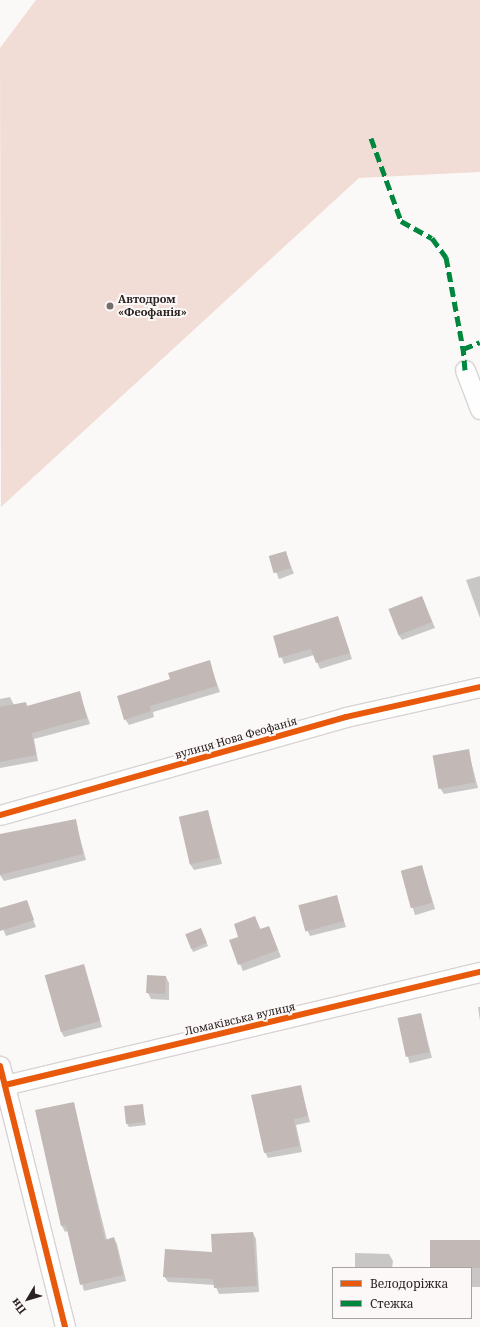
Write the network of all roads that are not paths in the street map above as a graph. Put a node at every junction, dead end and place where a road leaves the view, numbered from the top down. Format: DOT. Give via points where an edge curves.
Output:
graph roads {
  1 [pos="466,370"];
  2 [pos="480,409"];
  3 [pos="480,687"];
  4 [pos="0,815"];
  5 [pos="480,972"];
  6 [pos="0,1066"];
  7 [pos="5,1085"];
  8 [pos="65,1327"];
  1 -- 2 [label="street"];
  3 -- 4 [label="street, вулиця Нова Феофанія" via="346,717"];
  5 -- 7 [label="street, Ломаківська вулиця"];
  6 -- 7 [label="street"];
  7 -- 8 [label="street"];
}
